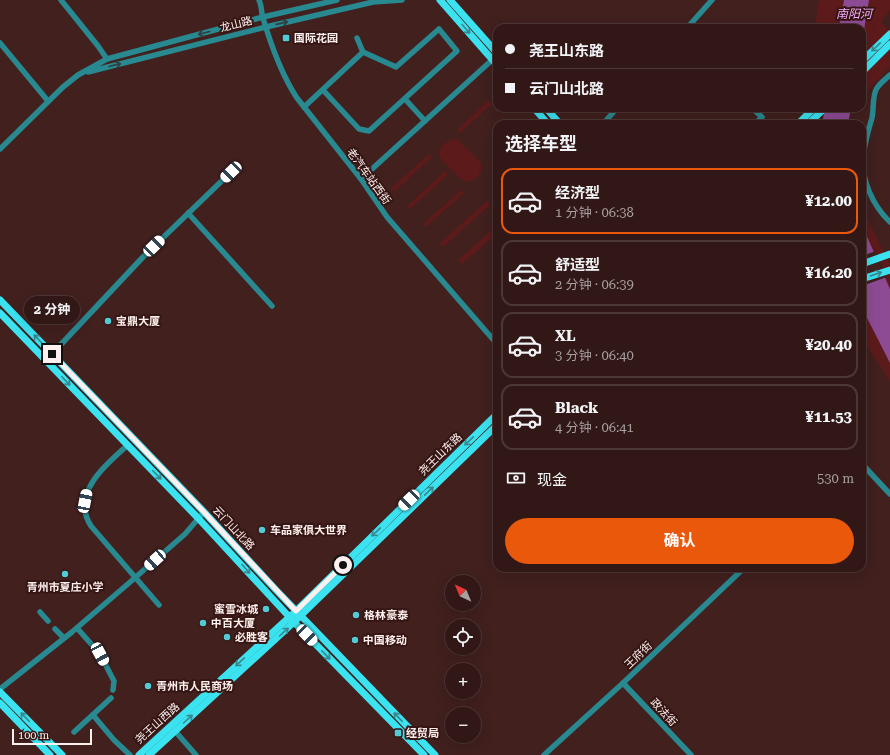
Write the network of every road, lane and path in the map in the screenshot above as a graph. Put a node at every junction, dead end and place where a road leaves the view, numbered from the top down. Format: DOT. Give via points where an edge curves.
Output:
graph roads {
  1 [pos="61,0"];
  2 [pos="259,0"];
  3 [pos="337,0"];
  4 [pos="402,0"];
  5 [pos="440,0"];
  6 [pos="450,0"];
  7 [pos="712,0"];
  8 [pos="373,1"];
  9 [pos="263,17"];
  10 [pos="691,24"];
  11 [pos="266,27"];
  12 [pos="890,34"];
  13 [pos="357,38"];
  14 [pos="0,43"];
  15 [pos="890,44"];
  16 [pos="493,48"];
  17 [pos="363,52"];
  18 [pos="866,57"];
  19 [pos="107,59"];
  20 [pos="493,61"];
  21 [pos="493,65"];
  22 [pos="866,68"];
  23 [pos="78,75"];
  24 [pos="890,75"];
  25 [pos="323,90"];
  26 [pos="405,99"];
  27 [pos="48,101"];
  28 [pos="304,107"];
  29 [pos="538,112"];
  30 [pos="550,112"];
  31 [pos="614,112"];
  32 [pos="756,112"];
  33 [pos="810,112"];
  34 [pos="821,112"];
  35 [pos="544,120"];
  36 [pos="556,120"];
  37 [pos="606,120"];
  38 [pos="759,120"];
  39 [pos="802,120"];
  40 [pos="812,120"];
  41 [pos="425,121"];
  42 [pos="866,139"];
  43 [pos="0,149"];
  44 [pos="231,172"];
  45 [pos="362,179"];
  46 [pos="866,182"];
  47 [pos="188,214"];
  48 [pos="890,222"];
  49 [pos="890,254"];
  50 [pos="866,263"];
  51 [pos="890,270"];
  52 [pos="866,278"];
  53 [pos="0,300"];
  54 [pos="272,306"];
  55 [pos="0,313"];
  56 [pos="493,339"];
  57 [pos="52,354"];
  58 [pos="493,418"];
  59 [pos="493,429"];
  60 [pos="128,446"];
  61 [pos="866,468"];
  62 [pos="890,494"];
  63 [pos="204,512"];
  64 [pos="198,518"];
  65 [pos="739,572"];
  66 [pos="135,578"];
  67 [pos="159,606"];
  68 [pos="40,612"];
  69 [pos="299,613"];
  70 [pos="292,620"];
  71 [pos="48,621"];
  72 [pos="77,628"];
  73 [pos="55,629"];
  74 [pos="64,638"];
  75 [pos="623,683"];
  76 [pos="113,690"];
  77 [pos="0,691"];
  78 [pos="111,698"];
  79 [pos="0,703"];
  80 [pos="93,715"];
  81 [pos="175,731"];
  82 [pos="74,732"];
  83 [pos="50,755"];
  84 [pos="62,755"];
  85 [pos="130,755"];
  86 [pos="139,755"];
  87 [pos="148,755"];
  88 [pos="196,755"];
  89 [pos="424,755"];
  90 [pos="435,755"];
  91 [pos="544,755"];
  92 [pos="691,755"];
  1 -- 19 [label="street"];
  2 -- 9 [label="street, 老汽车站西街"];
  3 -- 9 [label="street, 龙山路"];
  4 -- 8 [label="street, 龙山路"];
  5 -- 20 [label="main road, one-way"];
  6 -- 16 [label="main road"];
  7 -- 10 [label="street"];
  11 -- 8 [label="street, 龙山路, one-way"];
  9 -- 11 [label="street, 老汽车站西街"];
  9 -- 19 [label="street, 龙山路, one-way"];
  23 -- 11 [label="street, 龙山路, one-way"];
  11 -- 28 [label="street, 老汽车站西街" via="289,86"];
  12 -- 18 [label="main road, one-way"];
  13 -- 17 [label="street"];
  14 -- 27 [label="street"];
  15 -- 22 [label="main road"];
  17 -- 25 [label="street"];
  17 -- 26 [label="street" via="396,67 439,29 457,51"];
  19 -- 23 [label="street, 龙山路"];
  21 -- 41 [label="street"];
  23 -- 27 [label="street, 龙山路"];
  24 -- 42 [label="street" via="876,88"];
  25 -- 26 [label="street" via="359,129 369,131"];
  25 -- 28 [label="street"];
  26 -- 41 [label="street"];
  27 -- 43 [label="street, 龙山路"];
  28 -- 45 [label="street, 老汽车站西街"];
  29 -- 35 [label="main road"];
  30 -- 36 [label="main road"];
  31 -- 37 [label="street"];
  32 -- 38 [label="street" via="762,117"];
  33 -- 39 [label="main road"];
  34 -- 40 [label="main road"];
  41 -- 45 [label="street"];
  44 -- 47 [label="street"];
  45 -- 56 [label="street, 老汽车站西街" via="387,217"];
  46 -- 48 [label="street" via="877,208"];
  47 -- 54 [label="street"];
  47 -- 57 [label="street" via="143,257"];
  49 -- 50 [label="main road"];
  52 -- 51 [label="main road, one-way"];
  57 -- 53 [label="main road, 云门山北路, one-way"];
  55 -- 60 [label="main road, 云门山北路, one-way"];
  57 -- 63 [label="main road, 云门山北路"];
  58 -- 69 [label="main road, 尧王山东路, one-way"];
  69 -- 59 [label="main road, 尧王山东路, one-way"];
  60 -- 64 [label="main road, 云门山北路, one-way"];
  60 -- 66 [label="street" via="105,464 88,488 84,506 91,526"];
  61 -- 62 [label="street"];
  63 -- 64 [label="street"];
  63 -- 69 [label="main road, 云门山北路"];
  64 -- 66 [label="street" via="185,534"];
  64 -- 70 [label="main road, 云门山北路, one-way"];
  65 -- 75 [label="street, 王府街"];
  66 -- 67 [label="street"];
  66 -- 72 [label="street"];
  68 -- 71 [label="street"];
  69 -- 70 [label="main road, 尧王山西路"];
  90 -- 69 [label="main road, 云门山北路, one-way"];
  81 -- 70 [label="main road, 尧王山西路, one-way"];
  70 -- 86 [label="main road, 尧王山西路, one-way"];
  70 -- 89 [label="main road, 云门山北路, one-way"];
  72 -- 74 [label="street"];
  72 -- 76 [label="street" via="100,654 114,681"];
  73 -- 74 [label="street"];
  74 -- 77 [label="street"];
  75 -- 91 [label="street, 王府街"];
  75 -- 92 [label="street, 政法街"];
  84 -- 77 [label="main road, one-way"];
  78 -- 80 [label="street"];
  79 -- 83 [label="main road"];
  80 -- 82 [label="street"];
  80 -- 85 [label="street"];
  81 -- 87 [label="main road, 尧王山西路"];
  81 -- 88 [label="street"];
}
